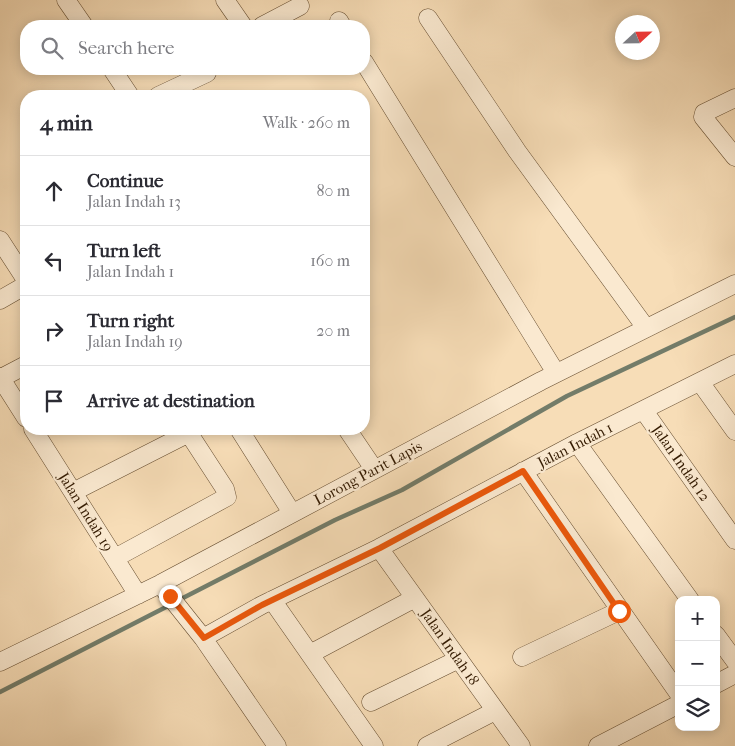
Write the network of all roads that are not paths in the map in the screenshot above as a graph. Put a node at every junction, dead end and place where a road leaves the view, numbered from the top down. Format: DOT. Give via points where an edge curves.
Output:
graph roads {
  1 [pos="66,0"];
  2 [pos="224,0"];
  3 [pos="300,6"];
  4 [pos="428,18"];
  5 [pos="80,20"];
  6 [pos="239,20"];
  7 [pos="273,20"];
  8 [pos="370,72"];
  9 [pos="116,75"];
  10 [pos="203,75"];
  11 [pos="126,90"];
  12 [pos="171,90"];
  13 [pos="735,98"];
  14 [pos="735,157"];
  15 [pos="0,240"];
  16 [pos="20,271"];
  17 [pos="735,284"];
  18 [pos="20,288"];
  19 [pos="0,300"];
  20 [pos="646,328"];
  21 [pos="735,364"];
  22 [pos="20,368"];
  23 [pos="556,373"];
  24 [pos="0,378"];
  25 [pos="700,382"];
  26 [pos="20,407"];
  27 [pos="644,411"];
  28 [pos="735,431"];
  29 [pos="39,435"];
  30 [pos="180,435"];
  31 [pos="191,435"];
  32 [pos="243,435"];
  33 [pos="351,435"];
  34 [pos="577,443"];
  35 [pos="374,470"];
  36 [pos="523,471"];
  37 [pos="73,492"];
  38 [pos="292,513"];
  39 [pos="735,540"];
  40 [pos="380,548"];
  41 [pos="115,558"];
  42 [pos="165,590"];
  43 [pos="138,595"];
  44 [pos="687,596"];
  45 [pos="415,598"];
  46 [pos="272,600"];
  47 [pos="619,611"];
  48 [pos="204,638"];
  49 [pos="720,641"];
  50 [pos="310,654"];
  51 [pos="522,656"];
  52 [pos="459,659"];
  53 [pos="0,662"];
  54 [pos="735,662"];
  55 [pos="735,674"];
  56 [pos="720,682"];
  57 [pos="675,688"];
  58 [pos="371,702"];
  59 [pos="675,706"];
  60 [pos="495,711"];
  61 [pos="277,746"];
  62 [pos="374,746"];
  63 [pos="427,746"];
  64 [pos="521,746"];
  65 [pos="598,746"];
  1 -- 5 [label="street"];
  2 -- 6 [label="street"];
  3 -- 7 [label="street"];
  4 -- 20 [label="street" via="517,151"];
  8 -- 23 [label="street"];
  9 -- 11 [label="street"];
  10 -- 12 [label="street"];
  13 -- 14 [label="street" via="704,113 705,122"];
  15 -- 16 [label="street"];
  17 -- 20 [label="street, Lorong Parit Lapis"];
  18 -- 19 [label="street"];
  20 -- 23 [label="street, Lorong Parit Lapis"];
  21 -- 25 [label="street, Jalan Indah 1"];
  22 -- 24 [label="street"];
  23 -- 35 [label="street, Lorong Parit Lapis"];
  24 -- 26 [label="street, Jalan Indah 19"];
  25 -- 27 [label="street, Jalan Indah 1"];
  25 -- 28 [label="street"];
  27 -- 34 [label="street, Jalan Indah 1"];
  27 -- 39 [label="street, Jalan Indah 12"];
  29 -- 37 [label="street, Jalan Indah 19"];
  30 -- 37 [label="street"];
  31 -- 41 [label="street" via="227,497"];
  32 -- 38 [label="street"];
  33 -- 35 [label="street"];
  34 -- 36 [label="street, Jalan Indah 1"];
  34 -- 44 [label="street"];
  35 -- 38 [label="street, Lorong Parit Lapis"];
  36 -- 40 [label="street, Jalan Indah 1"];
  36 -- 47 [label="street"];
  37 -- 41 [label="street, Jalan Indah 19"];
  38 -- 42 [label="street, Lorong Parit Lapis"];
  40 -- 45 [label="street, Jalan Indah 18"];
  40 -- 46 [label="street, Jalan Indah 1"];
  41 -- 43 [label="street, Jalan Indah 19"];
  42 -- 43 [label="street, Lorong Parit Lapis"];
  42 -- 48 [label="street"];
  43 -- 53 [label="street, Lorong Parit Lapis"];
  45 -- 50 [label="street"];
  45 -- 52 [label="street, Jalan Indah 18"];
  46 -- 48 [label="street, Jalan Indah 1"];
  46 -- 50 [label="street"];
  47 -- 51 [label="street"];
  47 -- 57 [label="street"];
  48 -- 61 [label="street"];
  49 -- 54 [label="street"];
  50 -- 62 [label="street"];
  52 -- 58 [label="street"];
  52 -- 60 [label="street, Jalan Indah 18"];
  55 -- 56 [label="street"];
  59 -- 65 [label="street"];
  60 -- 63 [label="street"];
  60 -- 64 [label="street, Jalan Indah 18"];
}
